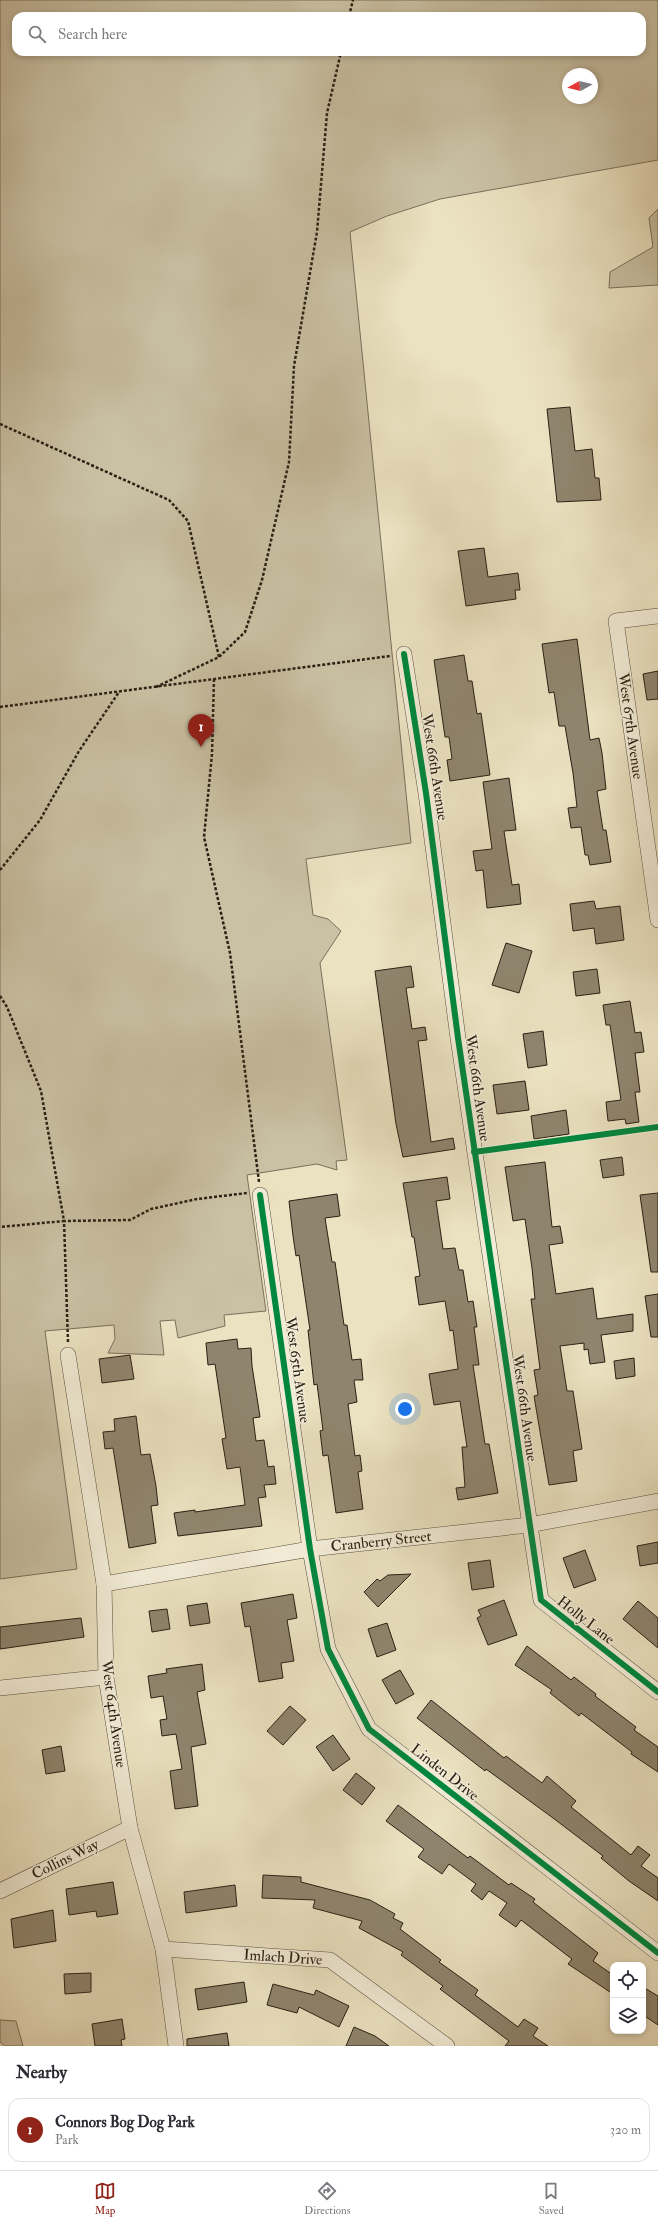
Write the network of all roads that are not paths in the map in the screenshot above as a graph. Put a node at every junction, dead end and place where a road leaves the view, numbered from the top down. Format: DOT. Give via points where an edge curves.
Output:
graph roads {
  1 [pos="658,616"];
  2 [pos="404,654"];
  3 [pos="658,920"];
  4 [pos="260,1195"];
  5 [pos="68,1355"];
  6 [pos="658,1501"];
  7 [pos="529,1525"];
  8 [pos="310,1548"];
  9 [pos="104,1584"];
  10 [pos="106,1677"];
  11 [pos="0,1688"];
  12 [pos="658,1692"];
  13 [pos="130,1828"];
  14 [pos="0,1891"];
  15 [pos="163,1949"];
  16 [pos="658,1953"];
  17 [pos="176,2046"];
  18 [pos="447,2046"];
  1 -- 3 [label="street, West 67th Avenue" via="616,620"];
  2 -- 7 [label="street, West 66th Avenue" via="426,792 458,1038"];
  4 -- 8 [label="street, West 65th Avenue"];
  5 -- 9 [label="street, West 64th Avenue"];
  6 -- 7 [label="street, Cranberry Street"];
  7 -- 8 [label="street, Cranberry Street"];
  7 -- 12 [label="street, Holly Lane" via="540,1600"];
  8 -- 9 [label="street, Cranberry Street"];
  8 -- 16 [label="street, Linden Drive" via="328,1649 369,1729"];
  9 -- 10 [label="street, West 64th Avenue"];
  10 -- 11 [label="street"];
  10 -- 13 [label="street, West 64th Avenue"];
  13 -- 14 [label="street, Collins Way"];
  13 -- 15 [label="street, West 64th Avenue"];
  15 -- 17 [label="street, West 64th Avenue"];
  15 -- 18 [label="street, Imlach Drive" via="330,1960"];
}
